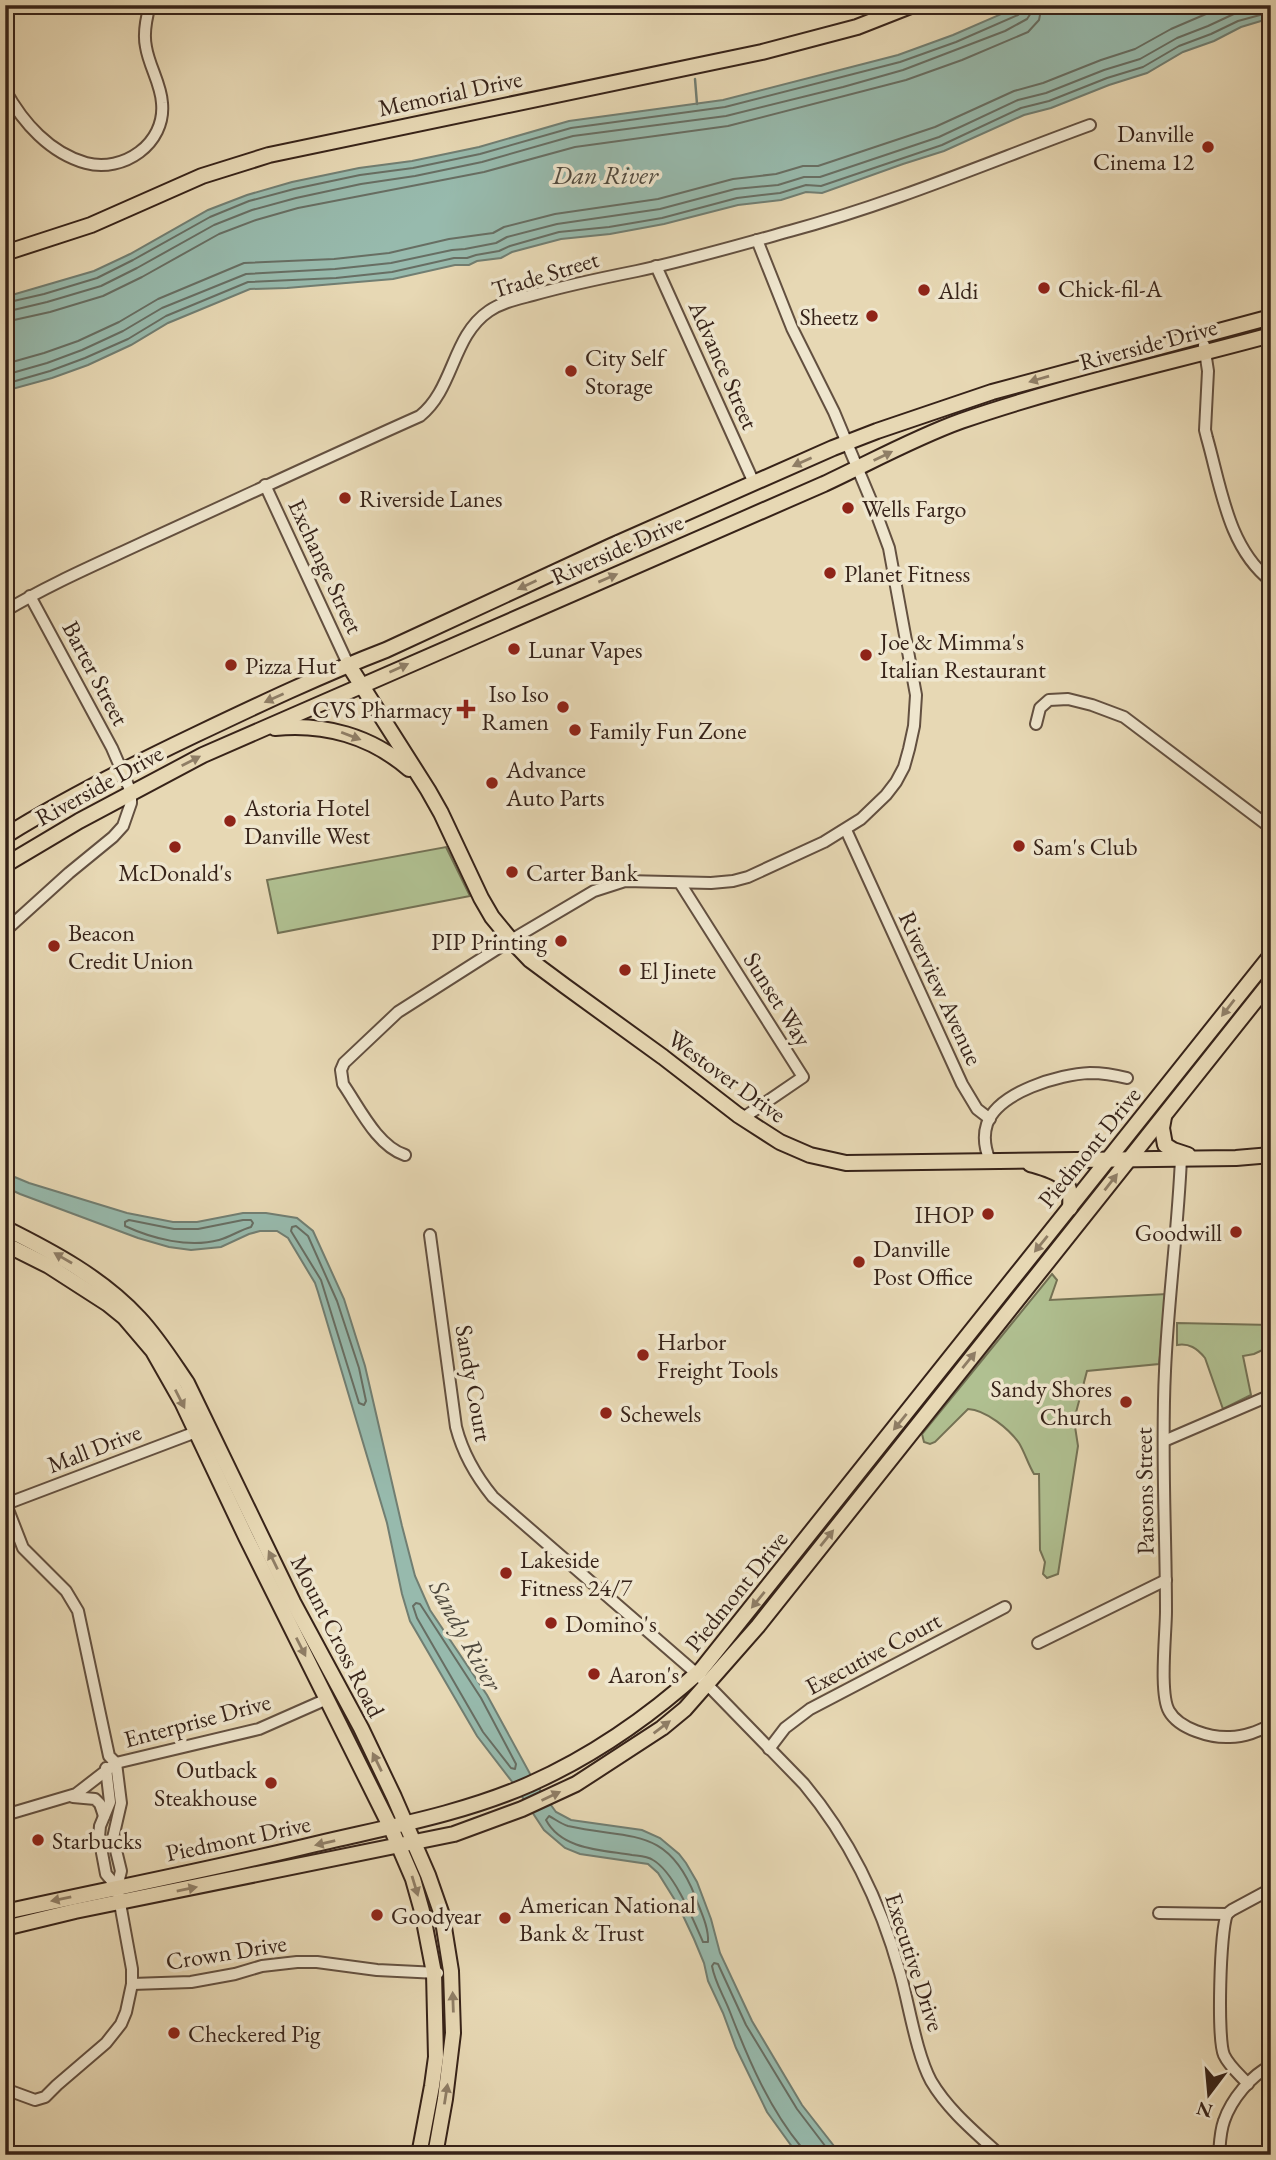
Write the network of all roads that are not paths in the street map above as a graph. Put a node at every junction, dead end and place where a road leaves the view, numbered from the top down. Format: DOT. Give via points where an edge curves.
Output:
graph roads {
  1 [pos="150,5"];
  2 [pos="913,5"];
  3 [pos="5,90"];
  4 [pos="1090,125"];
  5 [pos="757,240"];
  6 [pos="5,253"];
  7 [pos="656,265"];
  8 [pos="1271,317"];
  9 [pos="1271,335"];
  10 [pos="1201,336"];
  11 [pos="1206,352"];
  12 [pos="846,443"];
  13 [pos="857,468"];
  14 [pos="754,483"];
  15 [pos="265,485"];
  16 [pos="1271,581"];
  17 [pos="30,596"];
  18 [pos="5,611"];
  19 [pos="348,664"];
  20 [pos="362,685"];
  21 [pos="1036,723"];
  22 [pos="260,730"];
  23 [pos="122,771"];
  24 [pos="418,778"];
  25 [pos="131,792"];
  26 [pos="1271,828"];
  27 [pos="846,830"];
  28 [pos="5,836"];
  29 [pos="5,865"];
  30 [pos="680,883"];
  31 [pos="5,931"];
  32 [pos="511,940"];
  33 [pos="1271,955"];
  34 [pos="1271,981"];
  35 [pos="1127,1078"];
  36 [pos="1165,1114"];
  37 [pos="743,1118"];
  38 [pos="990,1119"];
  39 [pos="405,1155"];
  40 [pos="1271,1155"];
  41 [pos="1181,1158"];
  42 [pos="1199,1158"];
  43 [pos="1109,1159"];
  44 [pos="1129,1159"];
  45 [pos="1016,1160"];
  46 [pos="990,1161"];
  47 [pos="1070,1208"];
  48 [pos="5,1228"];
  49 [pos="430,1235"];
  50 [pos="5,1244"];
  51 [pos="1271,1395"];
  52 [pos="196,1432"];
  53 [pos="1164,1441"];
  54 [pos="6,1503"];
  55 [pos="1166,1580"];
  56 [pos="1004,1607"];
  57 [pos="1038,1643"];
  58 [pos="702,1680"];
  59 [pos="327,1699"];
  60 [pos="1271,1725"];
  61 [pos="769,1749"];
  62 [pos="113,1760"];
  63 [pos="104,1771"];
  64 [pos="70,1797"];
  65 [pos="5,1815"];
  66 [pos="104,1816"];
  67 [pos="406,1824"];
  68 [pos="391,1828"];
  69 [pos="406,1844"];
  70 [pos="117,1887"];
  71 [pos="1271,1889"];
  72 [pos="120,1903"];
  73 [pos="5,1912"];
  74 [pos="1159,1913"];
  75 [pos="1227,1914"];
  76 [pos="5,1928"];
  77 [pos="452,1971"];
  78 [pos="434,1973"];
  79 [pos="132,1984"];
  80 [pos="1271,2066"];
  81 [pos="1248,2084"];
  82 [pos="5,2089"];
  83 [pos="419,2155"];
  84 [pos="435,2155"];
  85 [pos="1000,2155"];
  86 [pos="1219,2155"];
  1 -- 3 [label="street" via="145,46 161,115 147,146 129,159 98,165 62,153 41,138"];
  2 -- 6 [label="main road, Memorial Drive" via="847,30 762,52 269,155 202,176 91,225"];
  4 -- 5 [label="street, Trade Street" via="892,200"];
  5 -- 7 [label="street, Trade Street"];
  5 -- 12 [label="street"];
  7 -- 14 [label="street, Advance Street"];
  7 -- 15 [label="street, Trade Street" via="575,282 490,311 466,336 439,396 421,416"];
  8 -- 10 [label="main road, Riverside Drive"];
  9 -- 11 [label="main road, Riverside Drive"];
  10 -- 11 [label="street"];
  10 -- 12 [label="main road, Riverside Drive, one-way" via="992,392"];
  13 -- 11 [label="main road, Riverside Drive, one-way" via="960,422"];
  11 -- 16 [label="street" via="1205,430 1210,450 1235,536"];
  12 -- 13 [label="street"];
  12 -- 14 [label="main road, Riverside Drive, one-way"];
  20 -- 13 [label="main road, Riverside Drive, one-way"];
  13 -- 27 [label="street" via="889,548 916,710 909,749 896,782 873,809"];
  14 -- 19 [label="main road, Riverside Drive, one-way"];
  15 -- 17 [label="street, Trade Street"];
  15 -- 19 [label="street, Exchange Street"];
  17 -- 18 [label="street, Trade Street"];
  17 -- 23 [label="street, Barter Street"];
  19 -- 20 [label="main road, Westover Drive"];
  19 -- 23 [label="main road, Riverside Drive, one-way"];
  20 -- 22 [label="main road, Riverside Drive"];
  20 -- 24 [label="main road, Westover Drive"];
  21 -- 26 [label="street" via="1040,708 1049,701 1068,699 1125,717"];
  22 -- 24 [label="main road, one-way" via="299,726 350,734 386,753"];
  25 -- 22 [label="main road, Riverside Drive, one-way"];
  23 -- 25 [label="street, Barter Street"];
  23 -- 28 [label="main road, Riverside Drive"];
  24 -- 32 [label="main road, Westover Drive" via="441,813 481,898"];
  25 -- 29 [label="main road, Riverside Drive"];
  25 -- 31 [label="street" via="128,816 116,834"];
  27 -- 30 [label="street" via="748,877"];
  27 -- 38 [label="street, Riverview Avenue" via="962,1084 977,1109"];
  30 -- 32 [label="street" via="625,881 608,885"];
  30 -- 37 [label="street, Sunset Way" via="803,1077"];
  32 -- 37 [label="main road, Westover Drive" via="539,967"];
  32 -- 39 [label="street" via="415,1000 344,1063 343,1084 382,1140"];
  33 -- 43 [label="main road, Piedmont Drive, one-way"];
  34 -- 36 [label="main road, Piedmont Drive"];
  35 -- 38 [label="street" via="1088,1073 1055,1079 1008,1100"];
  36 -- 42 [label="main road" via="1165,1144"];
  36 -- 44 [label="main road, Piedmont Drive"];
  37 -- 46 [label="main road, Westover Drive" via="793,1149 832,1161"];
  38 -- 46 [label="street" via="985,1141"];
  40 -- 42 [label="main road, Westover Drive"];
  41 -- 42 [label="main road, Westover Drive"];
  41 -- 44 [label="main road, Westover Drive"];
  41 -- 53 [label="street, Parsons Street"];
  43 -- 44 [label="main road, Westover Drive"];
  43 -- 45 [label="main road, Westover Drive"];
  43 -- 47 [label="main road, Piedmont Drive"];
  58 -- 44 [label="main road, Piedmont Drive, one-way" via="758,1626"];
  45 -- 46 [label="main road, Westover Drive"];
  45 -- 47 [label="main road" via="1058,1173 1069,1187"];
  47 -- 58 [label="main road, Piedmont Drive, one-way"];
  67 -- 48 [label="main road, Mount Cross Road, one-way" via="180,1373 140,1318 118,1298 71,1263"];
  49 -- 58 [label="street, Sandy Court" via="456,1427 472,1467 493,1496"];
  50 -- 52 [label="main road, Mount Cross Road, one-way" via="83,1286 124,1317 153,1351"];
  51 -- 53 [label="street"];
  52 -- 54 [label="street, Mall Drive"];
  52 -- 59 [label="main road, Mount Cross Road, one-way"];
  53 -- 55 [label="street, Parsons Street"];
  54 -- 62 [label="street" via="25,1550 66,1591 78,1611"];
  55 -- 57 [label="street"];
  55 -- 60 [label="street, Parsons Street" via="1164,1698 1170,1713 1198,1731 1228,1738"];
  56 -- 61 [label="street, Executive Court" via="810,1709 785,1728"];
  58 -- 61 [label="street, Executive Drive"];
  58 -- 67 [label="main road, Piedmont Drive" via="635,1726 530,1784"];
  69 -- 58 [label="main road, Piedmont Drive, one-way" via="454,1833 552,1796 662,1728 685,1709"];
  59 -- 62 [label="street, Enterprise Drive" via="259,1729"];
  59 -- 68 [label="main road, Mount Cross Road"];
  61 -- 85 [label="street, Executive Drive" via="818,1801 856,1860 888,1932 930,2078 958,2116"];
  62 -- 63 [label="street"];
  62 -- 70 [label="street" via="121,1798 113,1836 121,1871"];
  63 -- 64 [label="street"];
  63 -- 66 [label="street" via="110,1797"];
  64 -- 65 [label="street"];
  64 -- 66 [label="street" via="95,1799"];
  66 -- 70 [label="street" via="100,1847 106,1874"];
  67 -- 68 [label="main road, Piedmont Drive"];
  67 -- 69 [label="main road, Mount Cross Road"];
  68 -- 69 [label="main road, Mount Cross Road"];
  68 -- 70 [label="main road, Piedmont Drive, one-way"];
  72 -- 69 [label="main road, Piedmont Drive, one-way"];
  69 -- 77 [label="main road, Mount Cross Road" via="442,1915"];
  69 -- 78 [label="main road, Mount Cross Road, one-way"];
  70 -- 72 [label="street"];
  70 -- 73 [label="main road, Piedmont Drive, one-way"];
  71 -- 75 [label="street"];
  72 -- 76 [label="main road, Piedmont Drive"];
  72 -- 79 [label="street"];
  74 -- 75 [label="street"];
  75 -- 81 [label="street" via="1222,1946 1221,2044 1227,2060"];
  77 -- 78 [label="street, Crown Drive"];
  84 -- 77 [label="main road, Mount Cross Road, one-way" via="453,2043"];
  78 -- 79 [label="street, Crown Drive" via="297,1962 191,1982"];
  78 -- 83 [label="main road, Mount Cross Road" via="436,2057"];
  79 -- 82 [label="street" via="126,2012 111,2037 45,2097 29,2098"];
  80 -- 81 [label="street"];
  81 -- 86 [label="street" via="1229,2109"];
}
